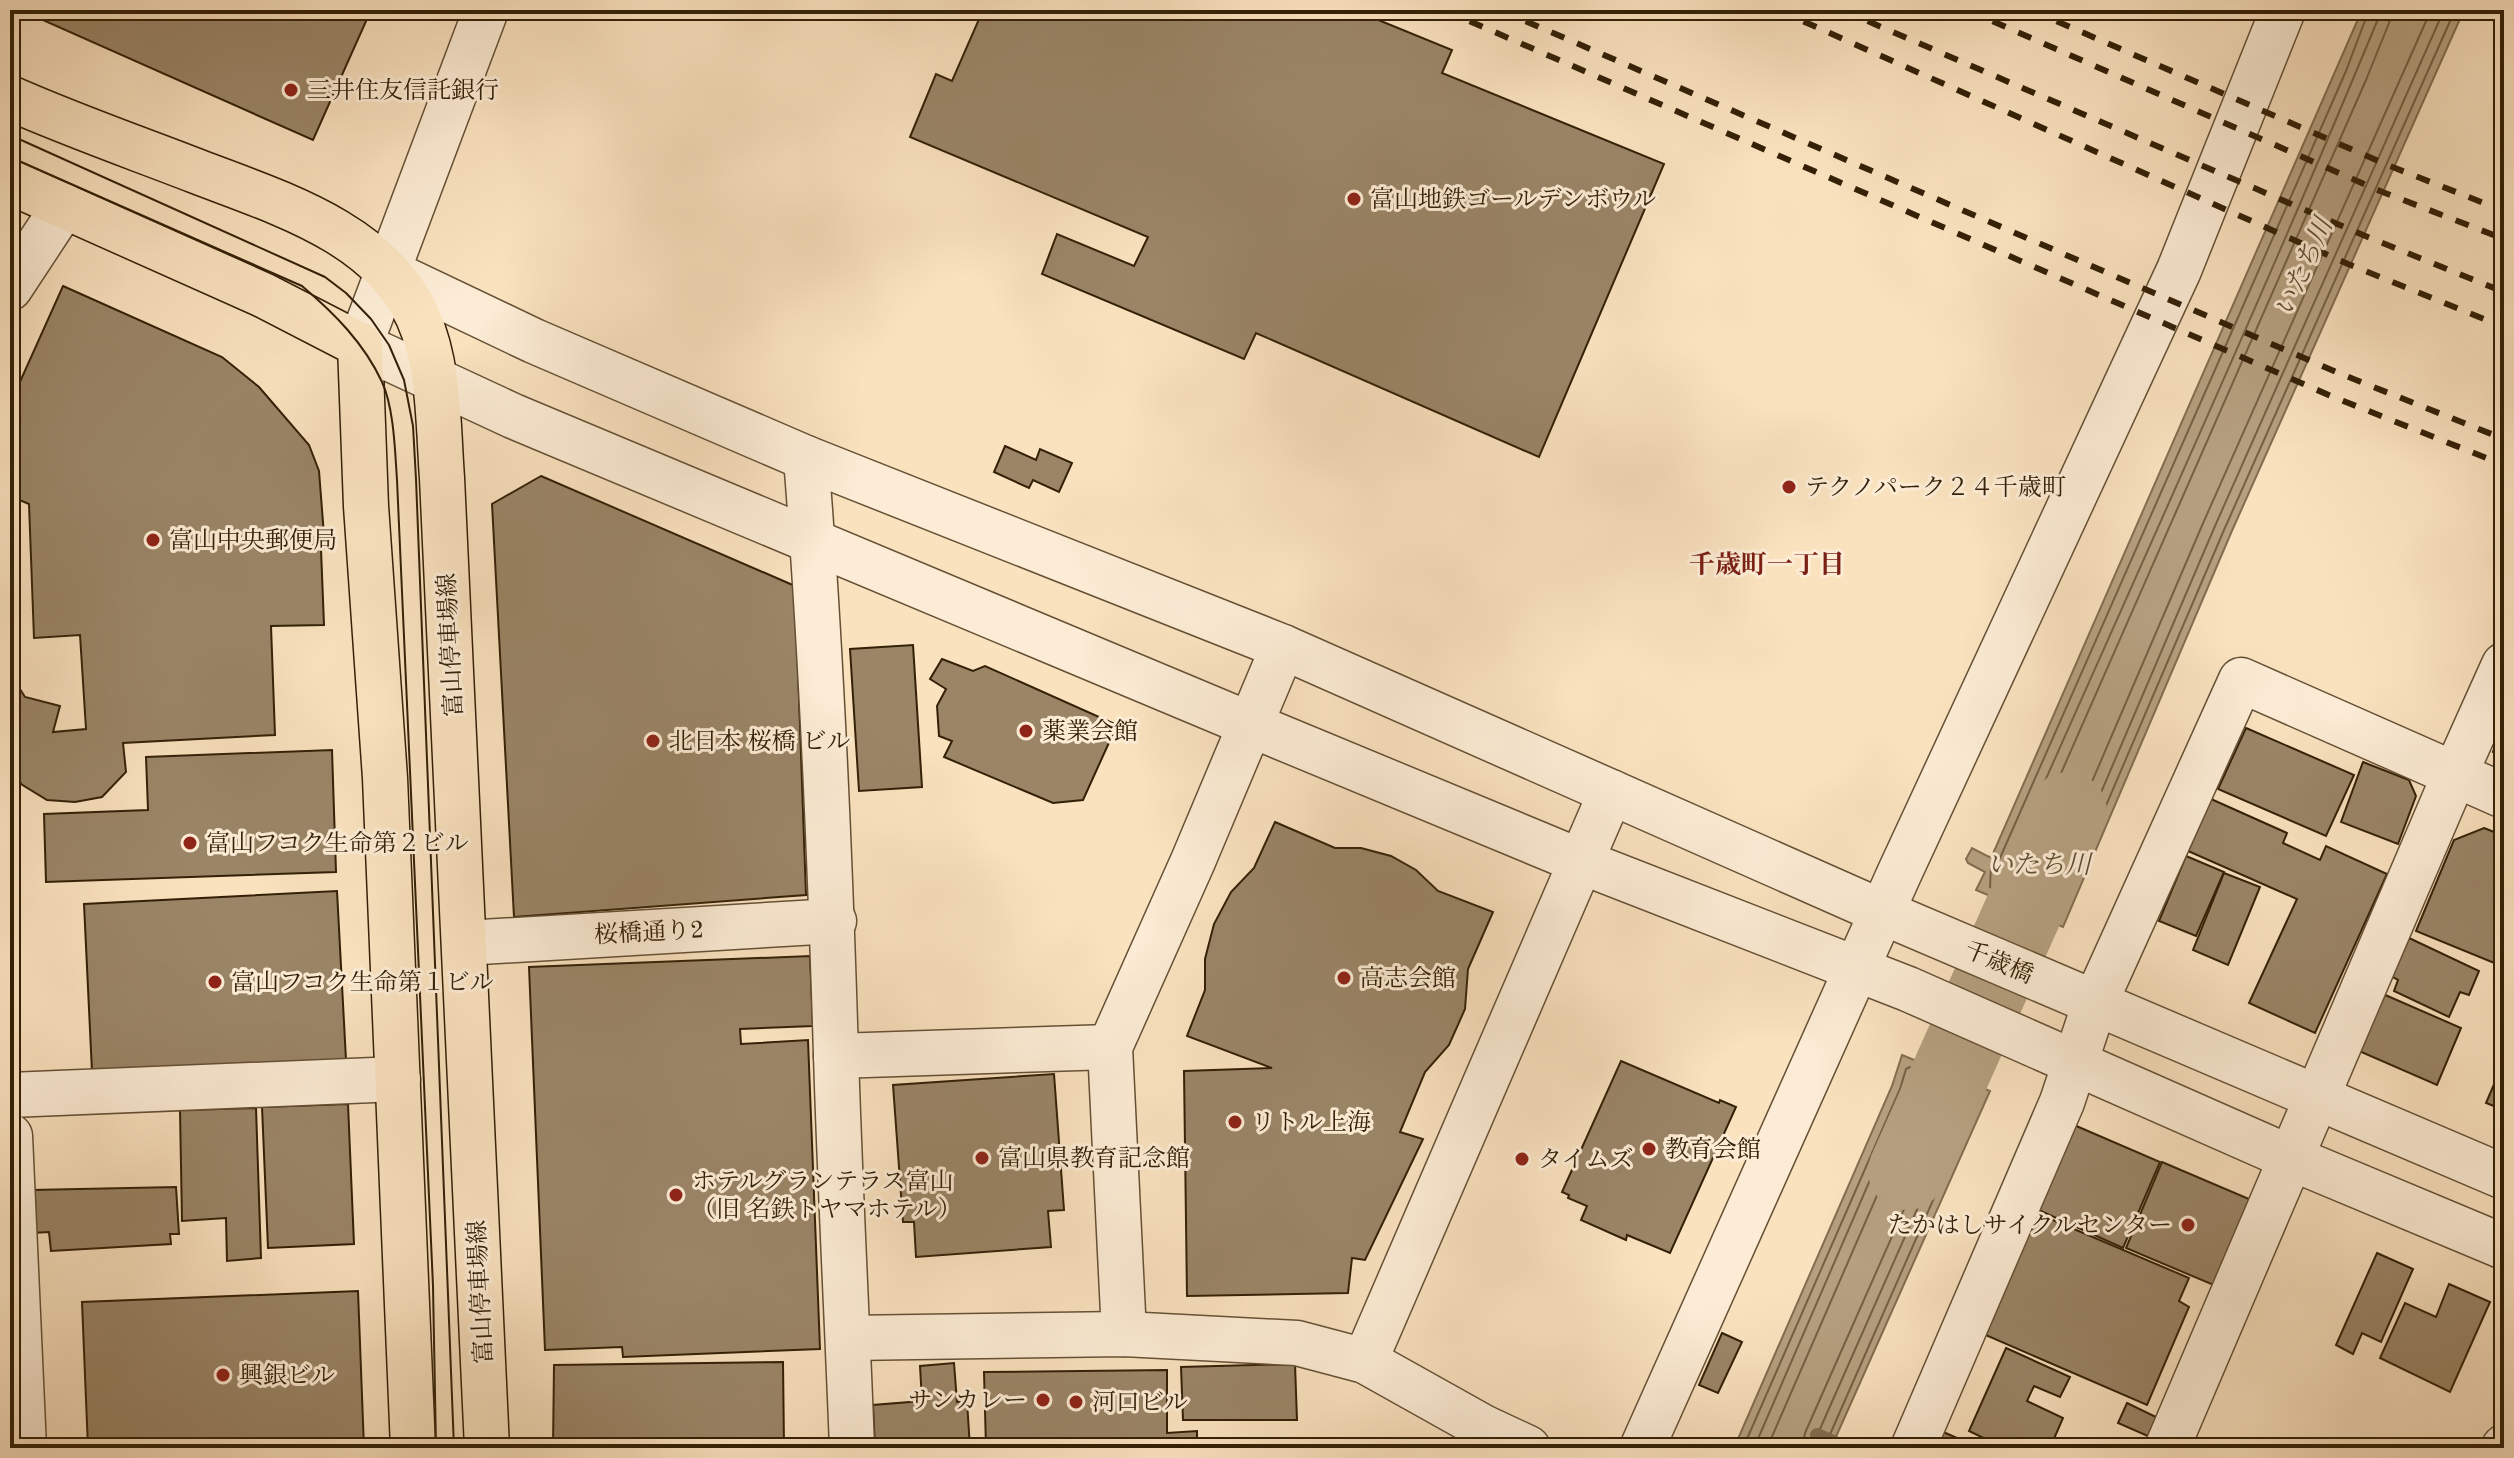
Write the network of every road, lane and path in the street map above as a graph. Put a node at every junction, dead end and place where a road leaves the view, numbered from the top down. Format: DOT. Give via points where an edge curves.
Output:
graph roads {
  1 [pos="486,10"];
  2 [pos="2283,10"];
  3 [pos="10,98"];
  4 [pos="10,182"];
  5 [pos="64,206"];
  6 [pos="389,272"];
  7 [pos="10,288"];
  8 [pos="360,345"];
  9 [pos="434,381"];
  10 [pos="806,458"];
  11 [pos="813,540"];
  12 [pos="1283,647"];
  13 [pos="2504,665"];
  14 [pos="1249,724"];
  15 [pos="2455,774"];
  16 [pos="1611,792"];
  17 [pos="2504,796"];
  18 [pos="1582,862"];
  19 [pos="1882,912"];
  20 [pos="834,921"];
  21 [pos="465,943"];
  22 [pos="1857,967"];
  23 [pos="2084,999"];
  24 [pos="1110,1047"];
  25 [pos="836,1056"];
  26 [pos="2060,1056"];
  27 [pos="398,1079"];
  28 [pos="10,1095"];
  29 [pos="2317,1096"];
  30 [pos="10,1136"];
  31 [pos="2291,1158"];
  32 [pos="2504,1177"];
  33 [pos="2504,1247"];
  34 [pos="1124,1334"];
  35 [pos="848,1338"];
  36 [pos="1365,1361"];
  37 [pos="24,1448"];
  38 [pos="413,1448"];
  39 [pos="487,1448"];
  40 [pos="852,1448"];
  41 [pos="1528,1448"];
  42 [pos="1642,1448"];
  43 [pos="1913,1448"];
  44 [pos="2167,1448"];
  1 -- 6 [label="street"];
  2 -- 19 [label="street" via="2179,270"];
  3 -- 6 [label="main road, 富山停車場線" via="297,211 350,241"];
  4 -- 5 [label="main road"];
  5 -- 7 [label="street"];
  5 -- 8 [label="main road" via="263,295"];
  6 -- 8 [label="street"];
  6 -- 9 [label="main road, 富山停車場線" via="417,314"];
  6 -- 10 [label="street, 千歳橋"];
  8 -- 9 [label="street"];
  8 -- 27 [label="main road"];
  9 -- 11 [label="street"];
  9 -- 21 [label="main road, 富山停車場線"];
  10 -- 11 [label="street"];
  10 -- 12 [label="street, 千歳橋"];
  11 -- 14 [label="street"];
  11 -- 20 [label="street"];
  12 -- 14 [label="street"];
  12 -- 16 [label="street, 千歳橋"];
  13 -- 15 [label="street"];
  14 -- 18 [label="street"];
  14 -- 24 [label="street"];
  15 -- 17 [label="street"];
  15 -- 23 [label="street" via="2241,680"];
  15 -- 29 [label="street"];
  16 -- 18 [label="street"];
  16 -- 19 [label="street, 千歳橋"];
  18 -- 22 [label="street"];
  18 -- 36 [label="street"];
  19 -- 22 [label="street"];
  19 -- 23 [label="street, 千歳橋"];
  20 -- 21 [label="street, 桜橋通り2"];
  20 -- 25 [label="street"];
  21 -- 39 [label="main road, 富山停車場線"];
  22 -- 26 [label="street"];
  22 -- 42 [label="street"];
  23 -- 26 [label="street"];
  23 -- 29 [label="street, 千歳橋"];
  24 -- 25 [label="street"];
  24 -- 34 [label="street"];
  25 -- 35 [label="street"];
  26 -- 31 [label="street"];
  26 -- 43 [label="street" via="2062,1102"];
  27 -- 28 [label="street"];
  27 -- 38 [label="main road"];
  29 -- 31 [label="street"];
  29 -- 32 [label="street, 千歳橋"];
  30 -- 37 [label="street"];
  31 -- 33 [label="street"];
  31 -- 44 [label="street"];
  34 -- 35 [label="street"];
  34 -- 36 [label="street" via="1297,1343"];
  35 -- 40 [label="street"];
  36 -- 41 [label="street"];
}
